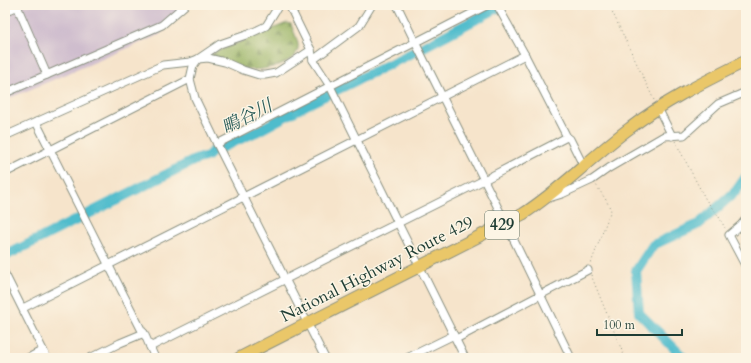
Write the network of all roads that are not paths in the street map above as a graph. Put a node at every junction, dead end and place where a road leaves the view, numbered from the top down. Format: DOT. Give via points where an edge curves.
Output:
graph roads {
  1 [pos="185,5"];
  2 [pos="279,5"];
  3 [pos="289,5"];
  4 [pos="372,5"];
  5 [pos="398,5"];
  6 [pos="488,5"];
  7 [pos="497,5"];
  8 [pos="19,6"];
  9 [pos="5,12"];
  10 [pos="415,42"];
  11 [pos="311,50"];
  12 [pos="525,56"];
  13 [pos="198,59"];
  14 [pos="312,60"];
  15 [pos="746,61"];
  16 [pos="47,75"];
  17 [pos="190,79"];
  18 [pos="330,86"];
  19 [pos="746,92"];
  20 [pos="5,93"];
  21 [pos="442,97"];
  22 [pos="658,108"];
  23 [pos="36,122"];
  24 [pos="5,136"];
  25 [pos="672,136"];
  26 [pos="566,137"];
  27 [pos="356,140"];
  28 [pos="217,144"];
  29 [pos="50,151"];
  30 [pos="584,166"];
  31 [pos="5,173"];
  32 [pos="484,180"];
  33 [pos="244,197"];
  34 [pos="545,200"];
  35 [pos="746,219"];
  36 [pos="397,222"];
  37 [pos="506,224"];
  38 [pos="108,265"];
  39 [pos="420,267"];
  40 [pos="746,267"];
  41 [pos="588,270"];
  42 [pos="5,274"];
  43 [pos="285,280"];
  44 [pos="540,295"];
  45 [pos="23,308"];
  46 [pos="307,324"];
  47 [pos="144,333"];
  48 [pos="455,337"];
  49 [pos="150,346"];
  50 [pos="43,350"];
  51 [pos="28,358"];
  52 [pos="47,358"];
  53 [pos="90,358"];
  54 [pos="155,358"];
  55 [pos="239,358"];
  56 [pos="325,358"];
  57 [pos="407,358"];
  58 [pos="465,358"];
  59 [pos="571,358"];
  1 -- 16 [label="street" via="162,25"];
  2 -- 13 [label="street" via="266,26 220,44"];
  3 -- 11 [label="street"];
  4 -- 14 [label="street" via="359,26"];
  5 -- 10 [label="street"];
  6 -- 10 [label="street"];
  7 -- 12 [label="street"];
  8 -- 9 [label="street"];
  8 -- 16 [label="street"];
  10 -- 18 [label="street"];
  10 -- 21 [label="street"];
  11 -- 13 [label="street" via="276,72 265,75 243,70 225,62 208,58"];
  11 -- 14 [label="street"];
  12 -- 21 [label="street"];
  12 -- 26 [label="street"];
  13 -- 17 [label="street" via="193,66"];
  13 -- 23 [label="street" via="163,65"];
  14 -- 18 [label="street"];
  15 -- 22 [label="highway, National Highway Route 429 / 429"];
  16 -- 20 [label="street"];
  17 -- 28 [label="street" via="195,98"];
  17 -- 29 [label="street"];
  18 -- 27 [label="street"];
  18 -- 28 [label="street"];
  19 -- 25 [label="street" via="718,104 684,135"];
  21 -- 27 [label="street"];
  21 -- 32 [label="street"];
  22 -- 25 [label="street"];
  22 -- 30 [label="highway, National Highway Route 429 / 429" via="629,128"];
  23 -- 24 [label="street"];
  23 -- 29 [label="street"];
  25 -- 34 [label="street" via="664,136 592,180"];
  26 -- 30 [label="street" via="570,139"];
  26 -- 32 [label="street"];
  27 -- 33 [label="street"];
  27 -- 36 [label="street"];
  28 -- 33 [label="street"];
  29 -- 31 [label="street"];
  29 -- 38 [label="street"];
  30 -- 34 [label="highway, National Highway Route 429 / 429"];
  32 -- 36 [label="street"];
  32 -- 37 [label="street"];
  33 -- 38 [label="street"];
  33 -- 43 [label="street"];
  34 -- 37 [label="highway, National Highway Route 429 / 429"];
  35 -- 40 [label="street" via="729,235"];
  36 -- 39 [label="street"];
  36 -- 43 [label="street"];
  37 -- 39 [label="highway, National Highway Route 429 / 429"];
  37 -- 44 [label="street"];
  38 -- 45 [label="street"];
  38 -- 47 [label="street"];
  39 -- 46 [label="highway, National Highway Route 429 / 429"];
  39 -- 48 [label="street"];
  41 -- 44 [label="street"];
  42 -- 45 [label="street"];
  43 -- 46 [label="street"];
  43 -- 49 [label="street"];
  44 -- 48 [label="street"];
  44 -- 59 [label="street"];
  45 -- 50 [label="street"];
  46 -- 55 [label="highway, National Highway Route 429 / 429"];
  46 -- 56 [label="street"];
  47 -- 49 [label="street"];
  47 -- 53 [label="street"];
  48 -- 57 [label="street"];
  48 -- 58 [label="street"];
  49 -- 54 [label="street"];
  50 -- 51 [label="street"];
  50 -- 52 [label="street"];
}
